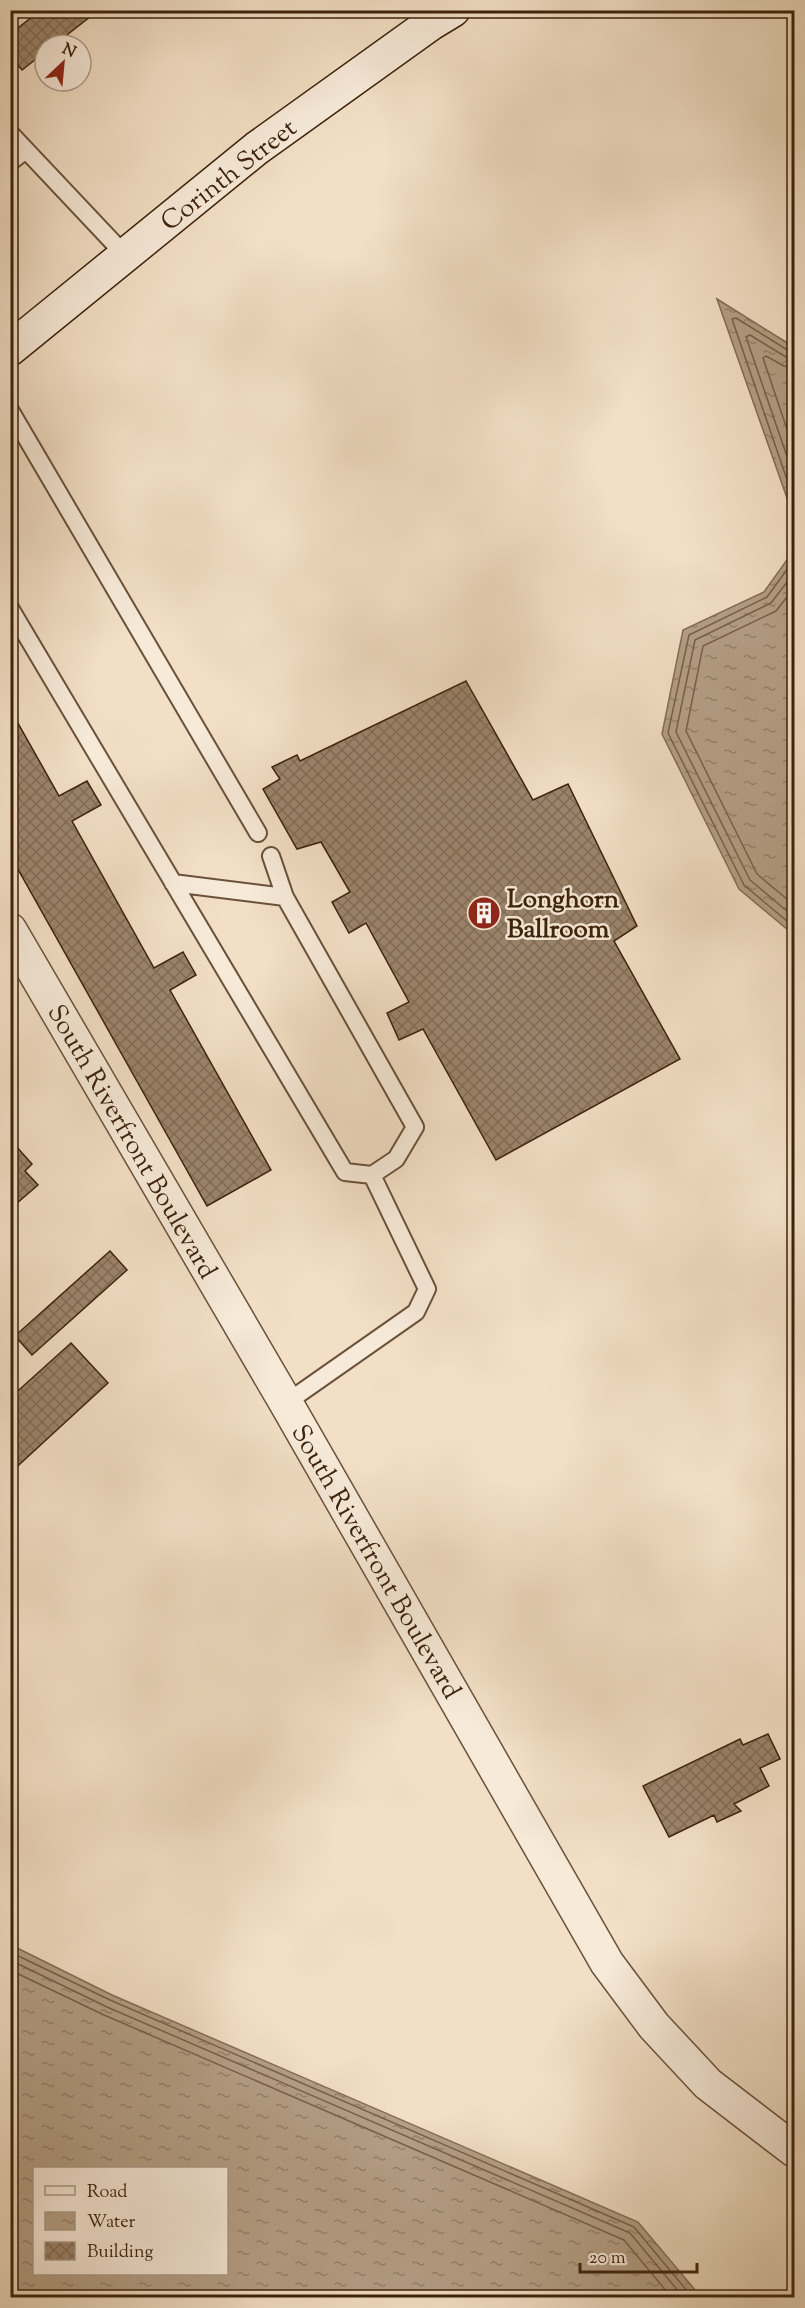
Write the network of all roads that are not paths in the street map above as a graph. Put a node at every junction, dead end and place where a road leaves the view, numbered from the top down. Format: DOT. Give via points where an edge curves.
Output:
graph roads {
  1 [pos="453,10"];
  2 [pos="10,133"];
  3 [pos="26,150"];
  4 [pos="10,162"];
  5 [pos="125,255"];
  6 [pos="10,350"];
  7 [pos="10,410"];
  8 [pos="10,608"];
  9 [pos="258,833"];
  10 [pos="271,856"];
  11 [pos="173,882"];
  12 [pos="285,897"];
  13 [pos="10,930"];
  14 [pos="372,1175"];
  15 [pos="286,1403"];
  16 [pos="795,2150"];
  1 -- 5 [label="street, Corinth Street" via="257,148"];
  2 -- 3 [label="lane"];
  3 -- 4 [label="lane"];
  3 -- 5 [label="lane"];
  5 -- 6 [label="street, Corinth Street"];
  7 -- 9 [label="lane"];
  8 -- 11 [label="lane"];
  10 -- 12 [label="lane"];
  11 -- 12 [label="lane"];
  11 -- 14 [label="lane" via="345,1172"];
  12 -- 14 [label="lane" via="415,1127 396,1159"];
  13 -- 15 [label="street, South Riverfront Boulevard"];
  14 -- 15 [label="lane" via="427,1289 416,1312"];
  15 -- 16 [label="street, South Riverfront Boulevard" via="607,1963 654,2026 708,2084"];
}
